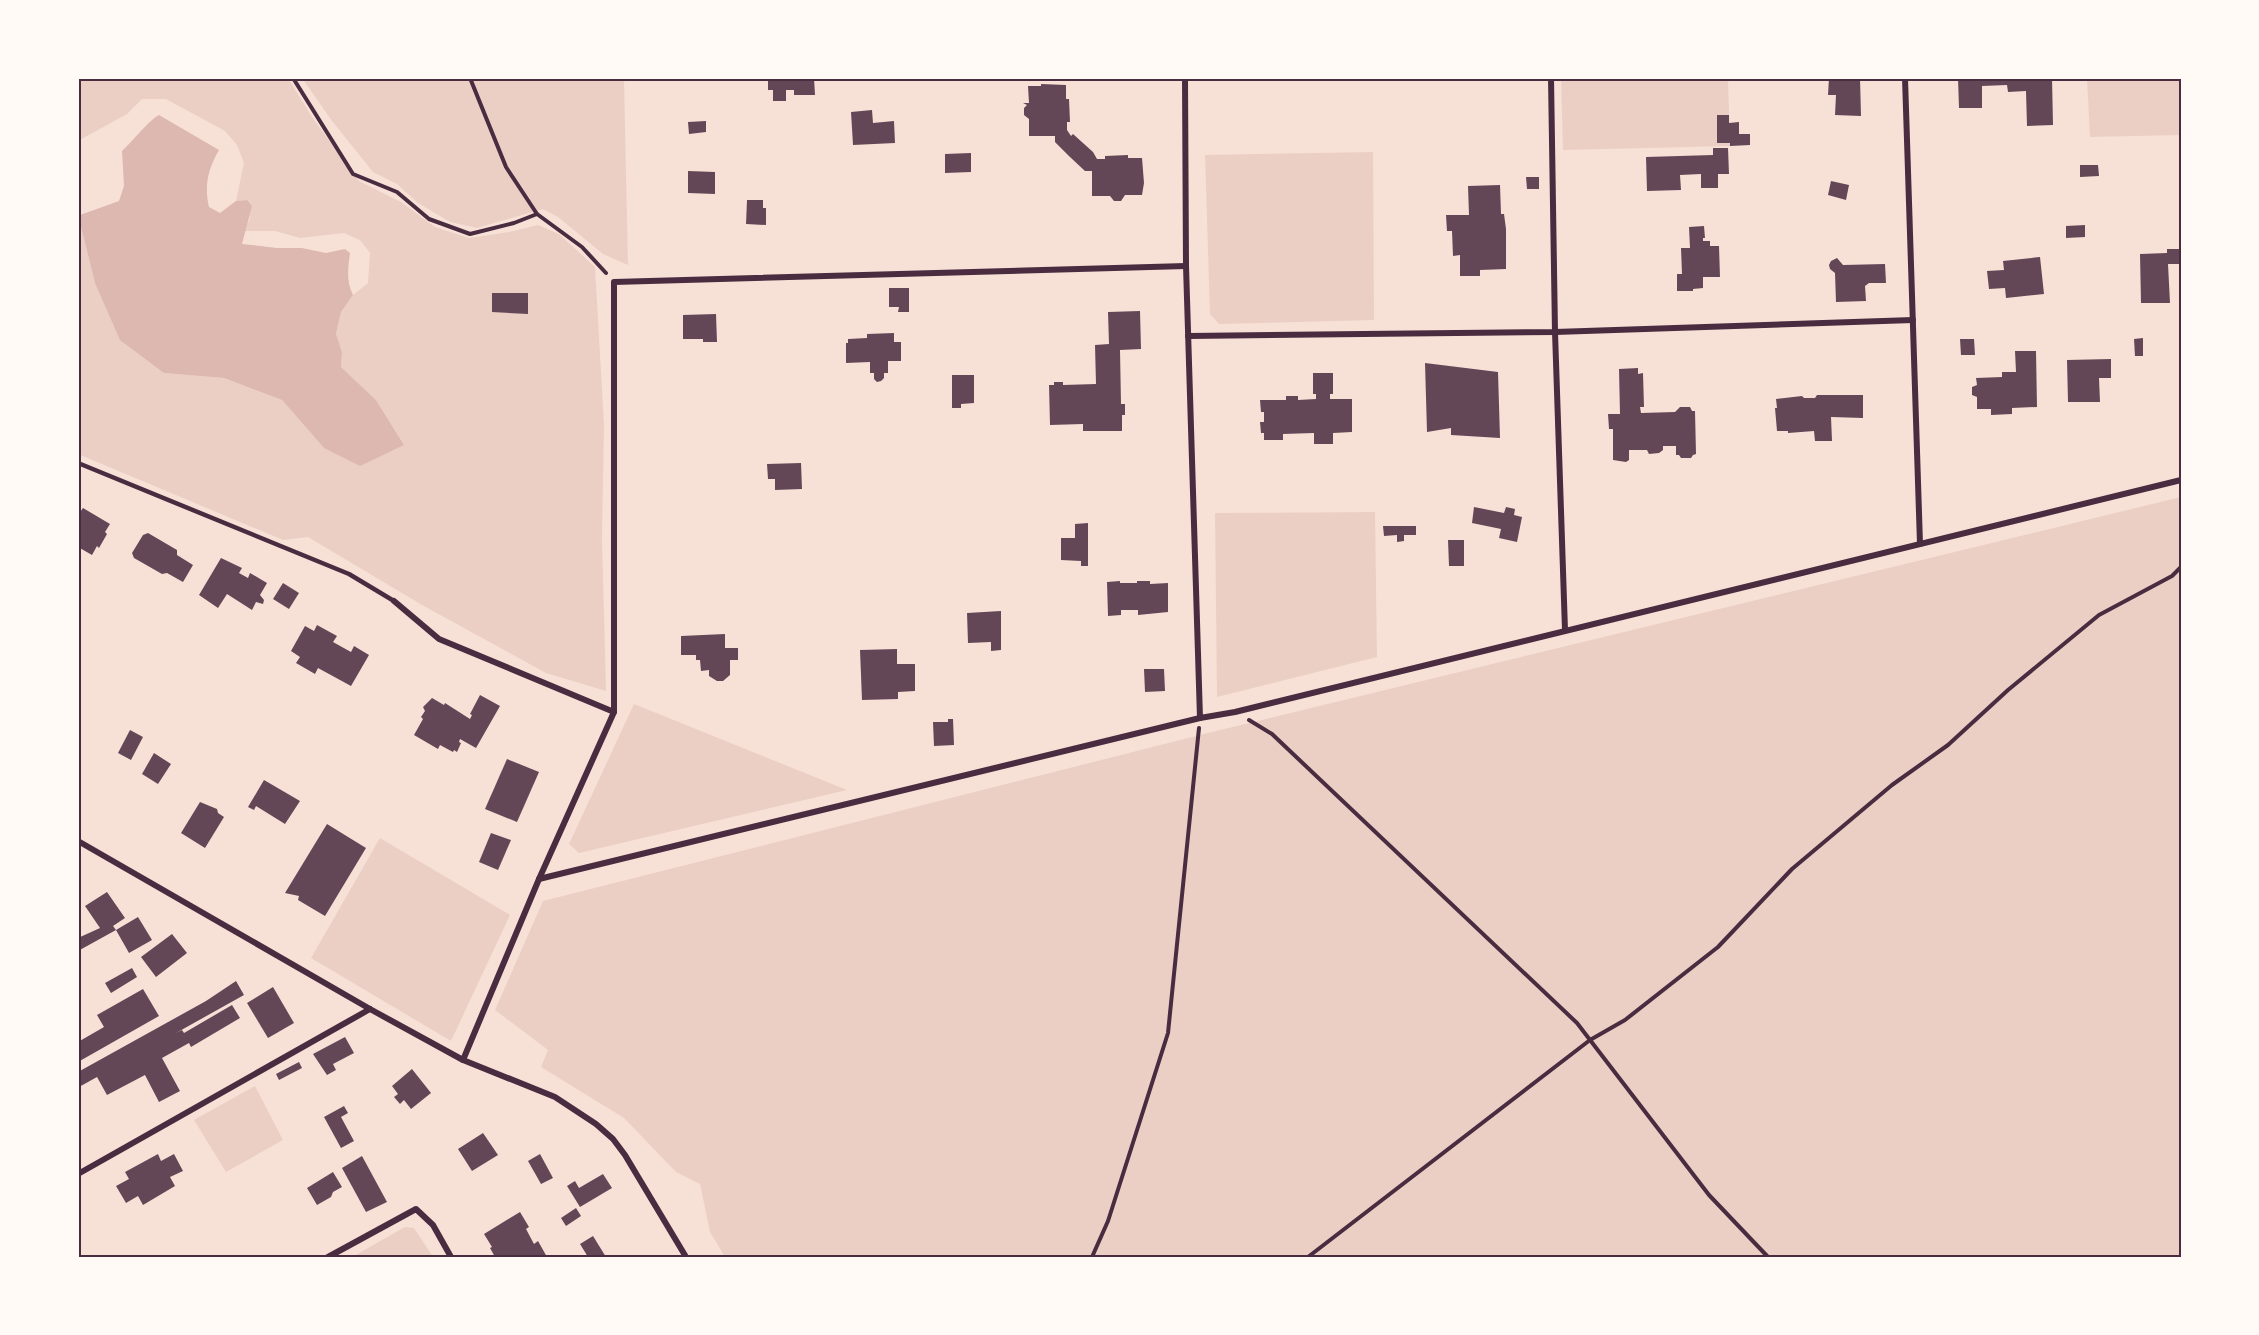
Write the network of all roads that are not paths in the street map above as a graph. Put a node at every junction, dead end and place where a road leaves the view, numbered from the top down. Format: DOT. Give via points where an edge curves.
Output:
graph roads {
  1 [pos="1185,78"];
  2 [pos="1551,78"];
  3 [pos="1905,78"];
  4 [pos="1186,266"];
  5 [pos="1913,320"];
  6 [pos="1555,332"];
  7 [pos="1188,336"];
  8 [pos="78,463"];
  9 [pos="2181,480"];
  10 [pos="1920,544"];
  11 [pos="394,601"];
  12 [pos="1565,630"];
  13 [pos="614,712"];
  14 [pos="1200,718"];
  15 [pos="78,841"];
  16 [pos="539,879"];
  17 [pos="370,1009"];
  18 [pos="463,1060"];
  19 [pos="78,1174"];
  20 [pos="327,1257"];
  21 [pos="451,1257"];
  22 [pos="686,1257"];
  1 -- 4 [label="street"];
  2 -- 6 [label="street"];
  3 -- 5 [label="street"];
  4 -- 7 [label="street"];
  4 -- 13 [label="street" via="614,282"];
  5 -- 6 [label="street"];
  5 -- 10 [label="street"];
  6 -- 7 [label="street"];
  6 -- 12 [label="street"];
  7 -- 14 [label="street"];
  8 -- 11 [label="lane" via="349,574"];
  9 -- 10 [label="street"];
  10 -- 12 [label="street"];
  11 -- 13 [label="street" via="439,639"];
  12 -- 14 [label="street"];
  13 -- 16 [label="street"];
  14 -- 16 [label="street"];
  15 -- 17 [label="street"];
  16 -- 18 [label="street"];
  17 -- 18 [label="street"];
  17 -- 19 [label="street"];
  18 -- 22 [label="street" via="555,1097 613,1139"];
  20 -- 21 [label="street" via="416,1209 433,1225"];
}
